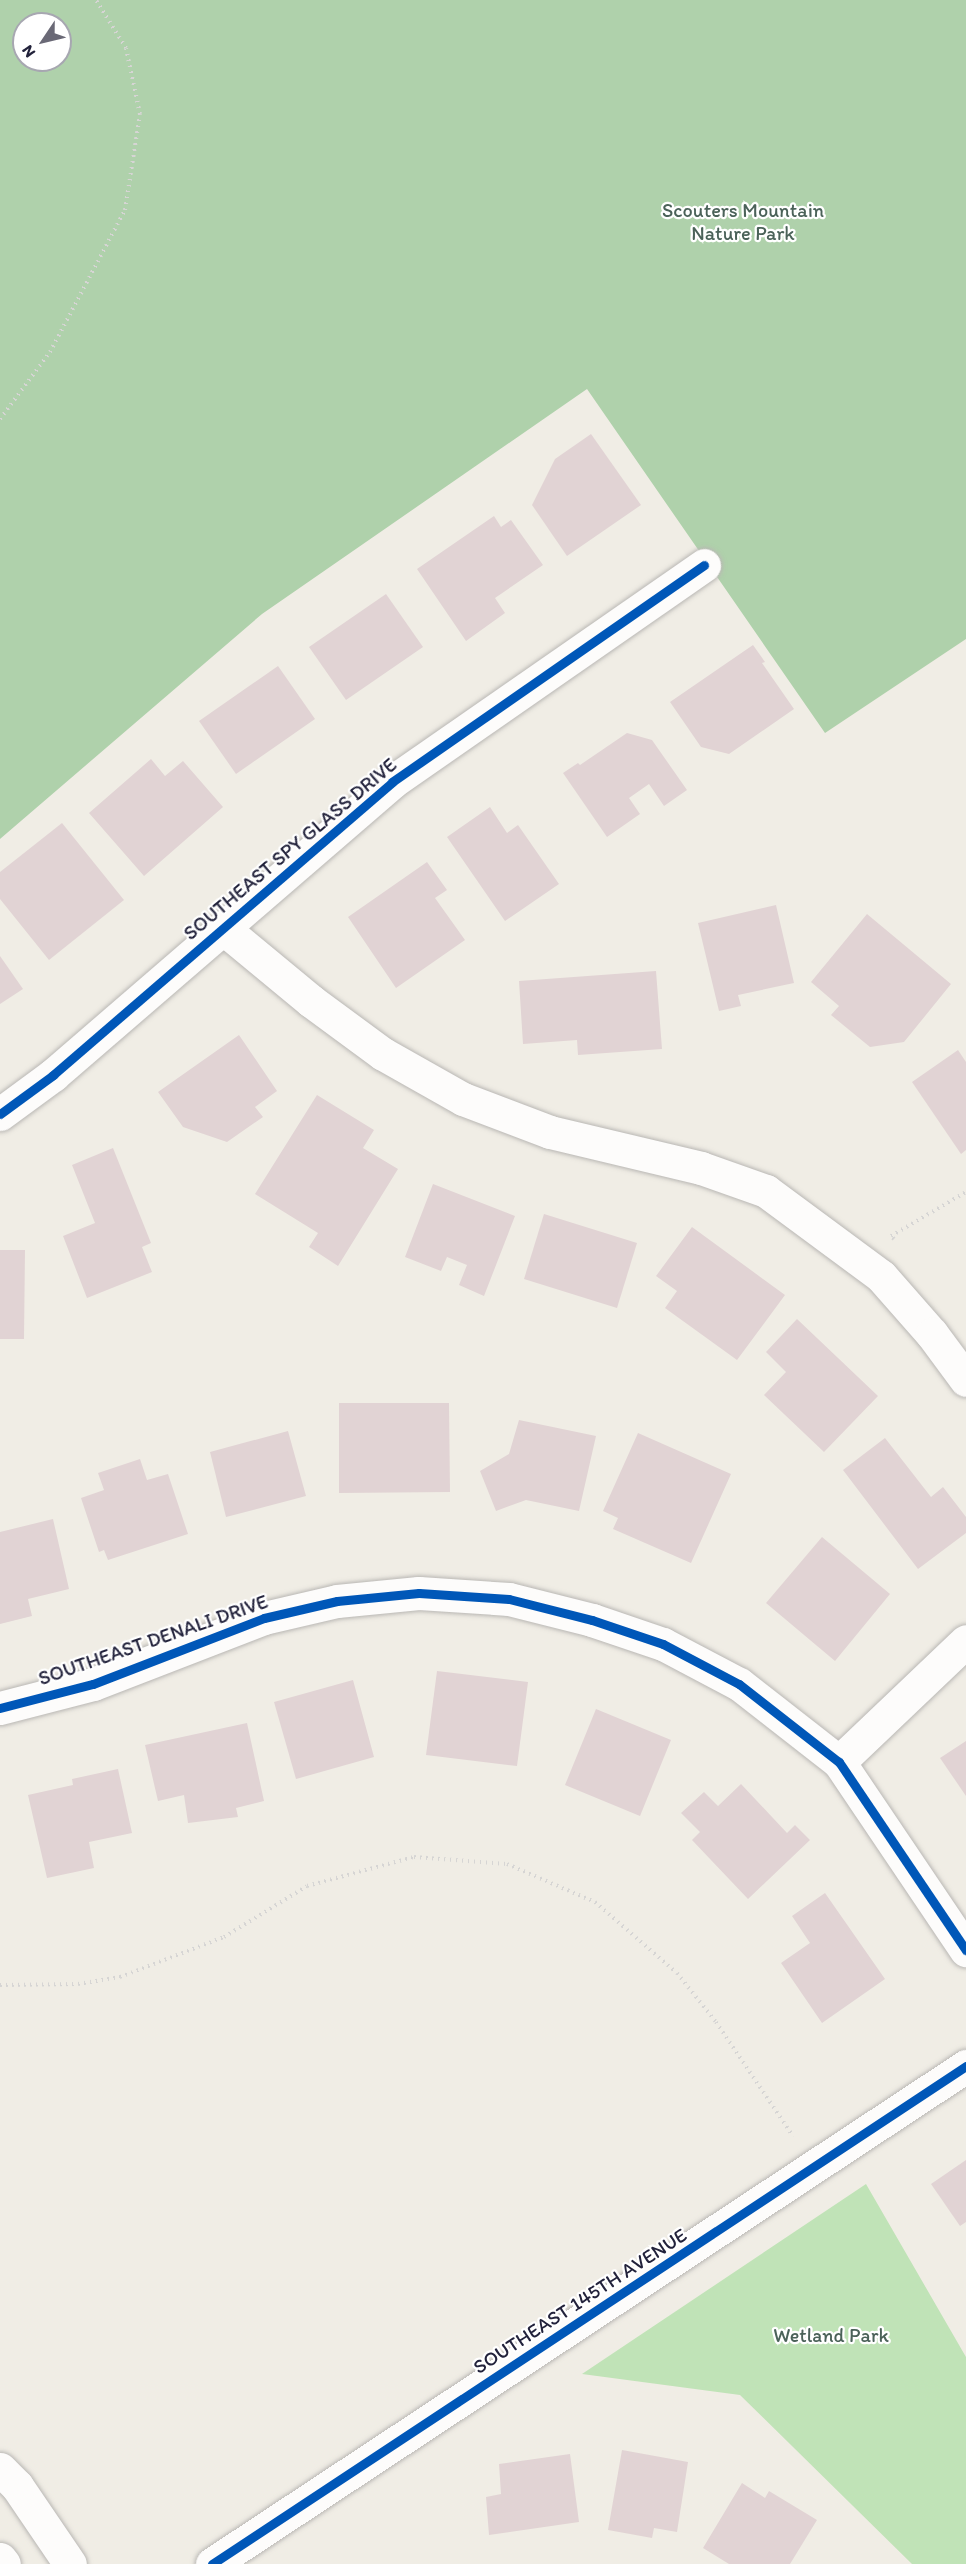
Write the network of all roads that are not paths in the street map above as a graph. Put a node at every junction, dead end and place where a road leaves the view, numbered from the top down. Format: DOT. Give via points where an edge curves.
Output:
graph roads {
  1 [pos="704,565"];
  2 [pos="224,929"];
  3 [pos="0,1114"];
  4 [pos="966,1380"];
  5 [pos="966,1641"];
  6 [pos="0,1708"];
  7 [pos="839,1762"];
  8 [pos="966,1950"];
  9 [pos="966,2066"];
  10 [pos="0,2469"];
  11 [pos="0,2559"];
  12 [pos="4,2564"];
  13 [pos="70,2564"];
  14 [pos="212,2564"];
  1 -- 2 [label="street, SOUTHEAST SPY GLASS DRIVE" via="392,782"];
  2 -- 3 [label="street, SOUTHEAST SPY GLASS DRIVE" via="53,1075"];
  2 -- 4 [label="street" via="383,1054 464,1099 550,1132 701,1168 766,1191 881,1276"];
  5 -- 7 [label="street"];
  6 -- 7 [label="street, SOUTHEAST DENALI DRIVE" via="93,1684 264,1618 337,1601 419,1593 509,1599 592,1620 663,1644 739,1684"];
  7 -- 8 [label="street, SOUTHEAST DENALI DRIVE"];
  9 -- 14 [label="street, SOUTHEAST 145TH AVENUE"];
  10 -- 13 [label="street" via="17,2486"];
  11 -- 12 [label="street"];
}
